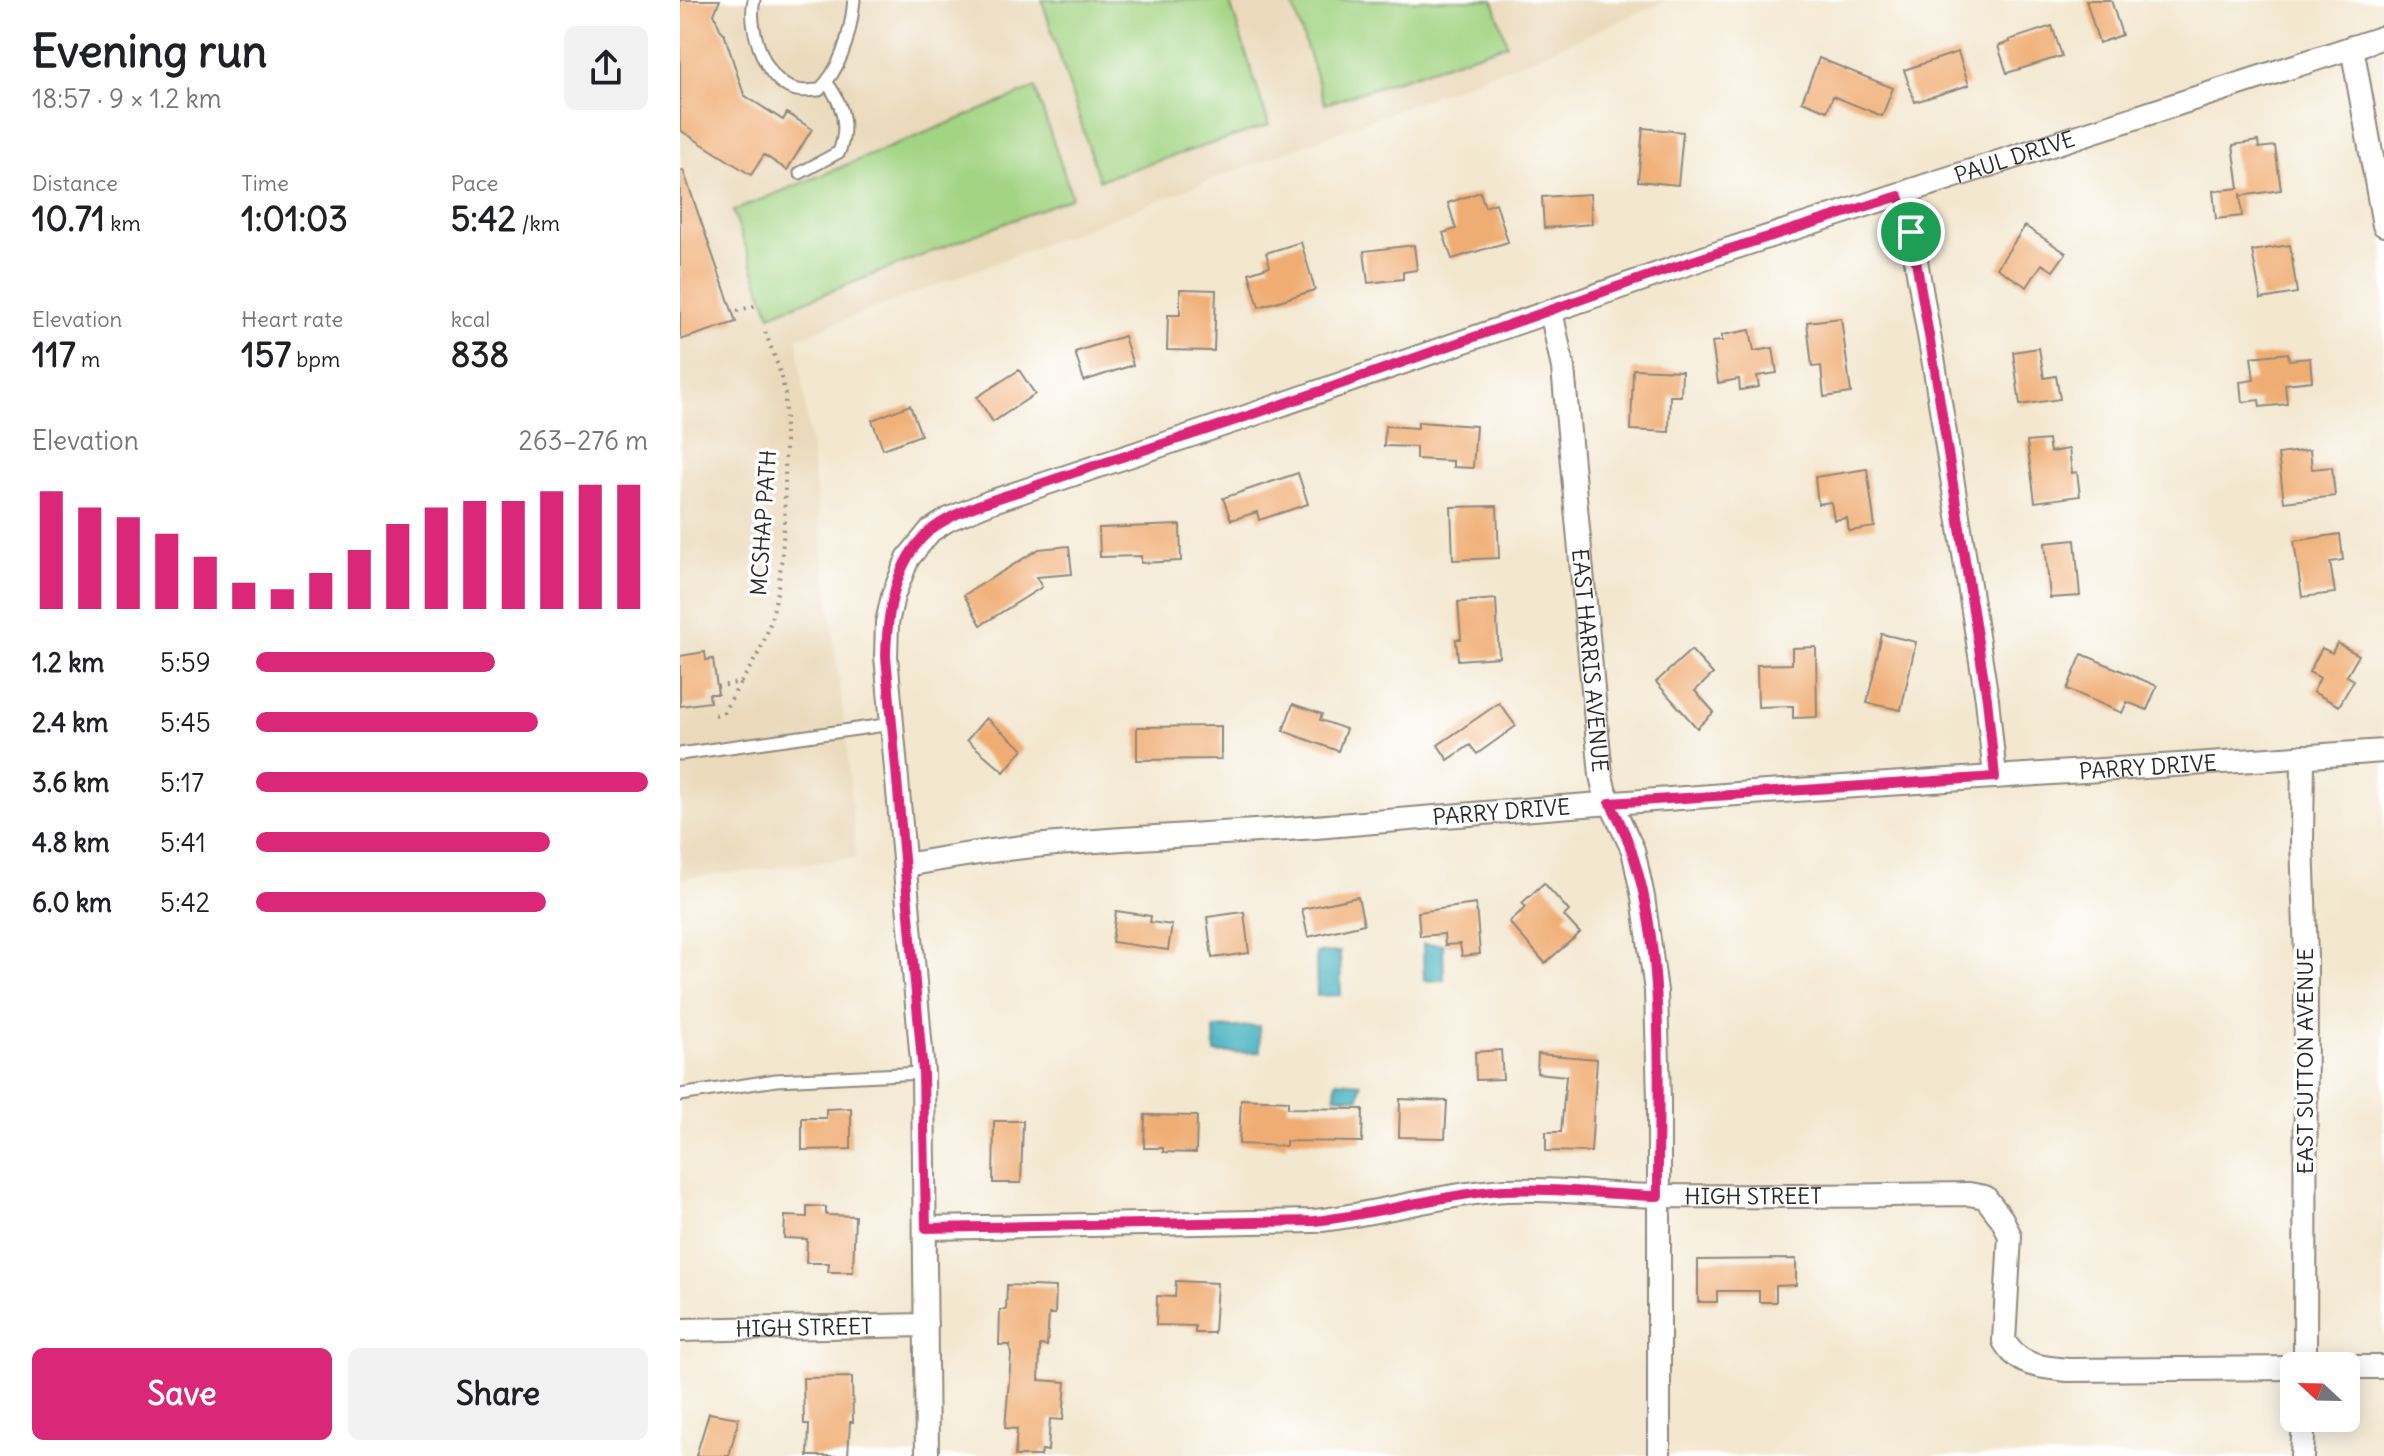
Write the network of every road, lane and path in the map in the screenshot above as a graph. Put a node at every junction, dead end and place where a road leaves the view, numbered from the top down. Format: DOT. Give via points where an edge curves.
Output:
graph roads {
  1 [pos="754,0"];
  2 [pos="854,0"];
  3 [pos="2384,37"];
  4 [pos="2352,47"];
  5 [pos="827,83"];
  6 [pos="800,173"];
  7 [pos="1899,196"];
  8 [pos="2384,225"];
  9 [pos="757,305"];
  10 [pos="737,311"];
  11 [pos="1551,311"];
  12 [pos="764,329"];
  13 [pos="741,682"];
  14 [pos="717,687"];
  15 [pos="715,715"];
  16 [pos="892,724"];
  17 [pos="2384,751"];
  18 [pos="680,754"];
  19 [pos="2303,756"];
  20 [pos="1995,777"];
  21 [pos="1610,803"];
  22 [pos="906,865"];
  23 [pos="923,1073"];
  24 [pos="680,1095"];
  25 [pos="1658,1196"];
  26 [pos="926,1228"];
  27 [pos="926,1325"];
  28 [pos="680,1330"];
  29 [pos="2305,1352"];
  30 [pos="2360,1367"];
  31 [pos="2384,1367"];
  32 [pos="2280,1368"];
  33 [pos="2303,1432"];
  34 [pos="927,1456"];
  35 [pos="1659,1456"];
  36 [pos="2302,1456"];
  1 -- 5 [label="lane" via="753,31 777,80 806,92"];
  2 -- 5 [label="lane" via="836,70"];
  3 -- 4 [label="street, PAUL DRIVE"];
  4 -- 7 [label="street, PAUL DRIVE"];
  4 -- 8 [label="street"];
  5 -- 6 [label="lane" via="844,119 845,138 839,152"];
  7 -- 11 [label="street, PAUL DRIVE"];
  7 -- 20 [label="street" via="1911,232 1934,364"];
  9 -- 10 [label="path"];
  11 -- 16 [label="street, PAUL DRIVE" via="949,519 930,531 908,558 893,596 886,656"];
  11 -- 21 [label="street, EAST HARRIS AVENUE" via="1563,368 1601,775"];
  12 -- 13 [label="path, MCSHAP PATH" via="785,394 781,559 768,629"];
  13 -- 14 [label="path"];
  13 -- 15 [label="path, MCSHAP PATH" via="723,713"];
  16 -- 18 [label="lane"];
  16 -- 22 [label="street, PAUL DRIVE"];
  17 -- 19 [label="street, PARRY DRIVE"];
  19 -- 20 [label="street, PARRY DRIVE"];
  19 -- 29 [label="street, EAST SUTTON AVENUE"];
  20 -- 21 [label="street, PARRY DRIVE"];
  21 -- 22 [label="street, PARRY DRIVE" via="1028,847"];
  21 -- 25 [label="street, EAST HARRIS AVENUE" via="1633,850 1652,957"];
  22 -- 23 [label="street, PAUL DRIVE"];
  23 -- 24 [label="lane" via="750,1083"];
  23 -- 26 [label="street, PAUL DRIVE"];
  25 -- 26 [label="street, HIGH STREET" via="1504,1190 1314,1221"];
  25 -- 32 [label="street, HIGH STREET" via="1985,1197 2010,1236 2004,1341 2013,1356 2039,1367 2068,1370"];
  25 -- 35 [label="street, EAST HARRIS AVENUE"];
  26 -- 27 [label="street, PAUL DRIVE"];
  27 -- 28 [label="street, HIGH STREET"];
  27 -- 34 [label="street, PAUL DRIVE"];
  30 -- 31 [label="street"];
  33 -- 36 [label="street"];
}
